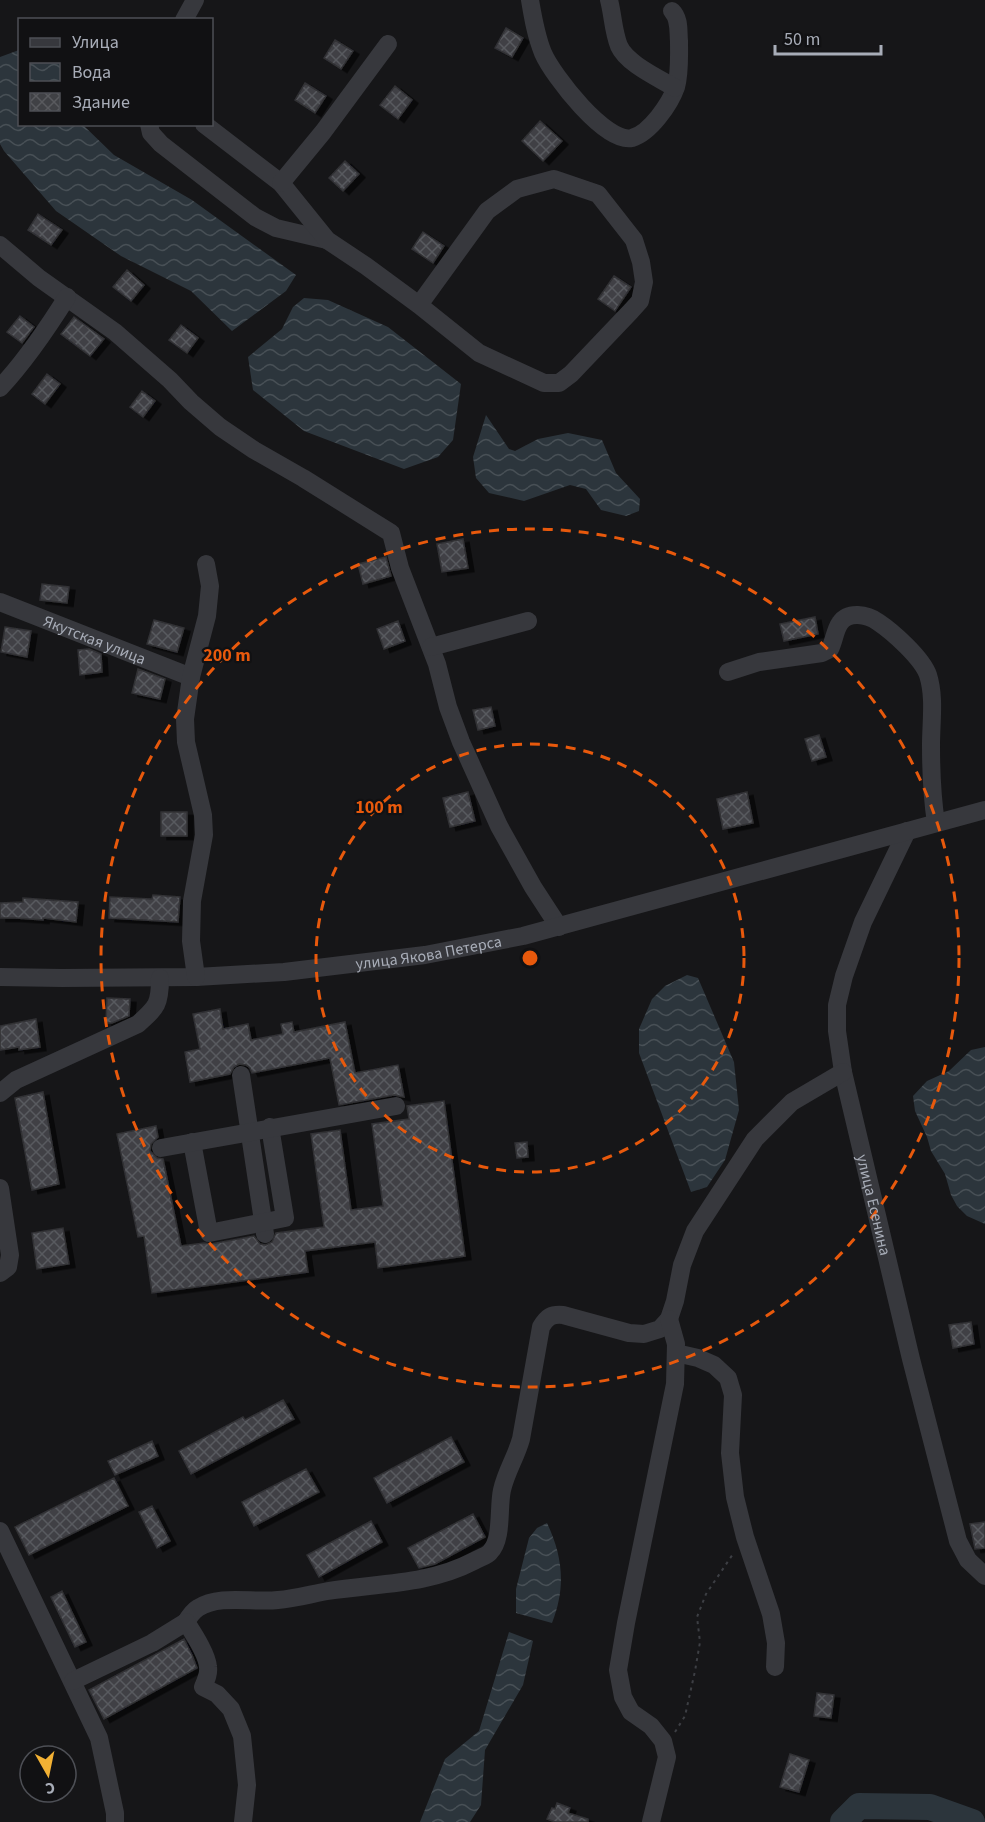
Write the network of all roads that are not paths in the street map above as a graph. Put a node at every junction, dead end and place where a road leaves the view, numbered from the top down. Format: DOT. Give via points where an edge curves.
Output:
graph roads {
  1 [pos="195,0"];
  2 [pos="530,0"];
  3 [pos="609,0"];
  4 [pos="672,11"];
  5 [pos="185,18"];
  6 [pos="388,44"];
  7 [pos="675,88"];
  8 [pos="149,126"];
  9 [pos="207,126"];
  10 [pos="281,183"];
  11 [pos="327,240"];
  12 [pos="0,245"];
  13 [pos="67,297"];
  14 [pos="419,305"];
  15 [pos="0,388"];
  16 [pos="206,564"];
  17 [pos="0,602"];
  18 [pos="528,621"];
  19 [pos="431,647"];
  20 [pos="728,672"];
  21 [pos="191,677"];
  22 [pos="985,810"];
  23 [pos="936,823"];
  24 [pos="908,831"];
  25 [pos="559,927"];
  26 [pos="0,977"];
  27 [pos="196,977"];
  28 [pos="160,978"];
  29 [pos="843,1072"];
  30 [pos="241,1075"];
  31 [pos="0,1093"];
  32 [pos="396,1106"];
  33 [pos="270,1127"];
  34 [pos="249,1131"];
  35 [pos="192,1142"];
  36 [pos="160,1148"];
  37 [pos="0,1188"];
  38 [pos="1,1210"];
  39 [pos="264,1229"];
  40 [pos="0,1273"];
  41 [pos="669,1319"];
  42 [pos="676,1353"];
  43 [pos="0,1531"];
  44 [pos="985,1576"];
  45 [pos="186,1622"];
  46 [pos="775,1667"];
  47 [pos="73,1681"];
  48 [pos="115,1822"];
  49 [pos="243,1822"];
  50 [pos="651,1822"];
  1 -- 5 [label="street"];
  2 -- 7 [label="street" via="548,62 588,113 610,133 621,138 643,133"];
  3 -- 7 [label="street" via="620,48 629,59"];
  4 -- 7 [label="street" via="678,23"];
  6 -- 10 [label="street"];
  8 -- 11 [label="street" via="161,144 255,217 276,228"];
  9 -- 10 [label="street"];
  10 -- 11 [label="street"];
  11 -- 14 [label="street"];
  12 -- 13 [label="street"];
  13 -- 15 [label="street"];
  13 -- 19 [label="street" via="115,332 220,427 391,533 400,568"];
  14 -- 14 [label="street" via="479,353 544,383 559,383 632,311 640,301 644,282 634,240 598,194 554,179 517,189 487,211"];
  16 -- 21 [label="street" via="210,586 207,616"];
  17 -- 21 [label="street, Якутская улица"];
  18 -- 19 [label="street"];
  19 -- 25 [label="street" via="461,742 499,826"];
  20 -- 23 [label="street" via="759,662 822,653 830,649 840,623 851,615 863,615 887,628 927,673 932,693 932,793"];
  21 -- 27 [label="street" via="186,742 204,835 192,902 191,941"];
  22 -- 23 [label="street, улица Якова Петерса"];
  23 -- 24 [label="street, улица Якова Петерса"];
  24 -- 25 [label="street, улица Якова Петерса"];
  24 -- 29 [label="street, улица Есенина" via="863,922 844,976 837,1005"];
  25 -- 27 [label="street, улица Якова Петерса" via="425,955 284,972"];
  26 -- 28 [label="street, улица Якова Петерса"];
  27 -- 28 [label="street, улица Якова Петерса"];
  28 -- 31 [label="street" via="160,995 154,1010 138,1024 16,1080"];
  29 -- 41 [label="street" via="792,1102 755,1139 695,1231"];
  29 -- 44 [label="street, улица Есенина" via="958,1541 968,1560"];
  30 -- 34 [label="street"];
  32 -- 33 [label="street"];
  33 -- 34 [label="street"];
  33 -- 39 [label="street" via="285,1218"];
  34 -- 35 [label="street"];
  34 -- 39 [label="street"];
  35 -- 36 [label="street"];
  35 -- 39 [label="street" via="209,1233"];
  37 -- 38 [label="street"];
  38 -- 40 [label="street" via="10,1255 8,1268"];
  41 -- 42 [label="street"];
  41 -- 45 [label="street" via="660,1329 644,1334 562,1316 546,1319 541,1327 521,1439 501,1492 496,1540 490,1552 432,1577 405,1583 279,1600 210,1603 196,1609"];
  42 -- 46 [label="street" via="714,1365 728,1378 733,1395 730,1453 735,1497 771,1614"];
  42 -- 50 [label="street" via="675,1384 618,1670 623,1697 631,1712 651,1726 663,1741 667,1757"];
  43 -- 47 [label="street"];
  45 -- 47 [label="street"];
  45 -- 49 [label="street" via="208,1666 203,1687 217,1694 231,1709 242,1736 247,1785"];
  47 -- 48 [label="street" via="99,1738"];
}
